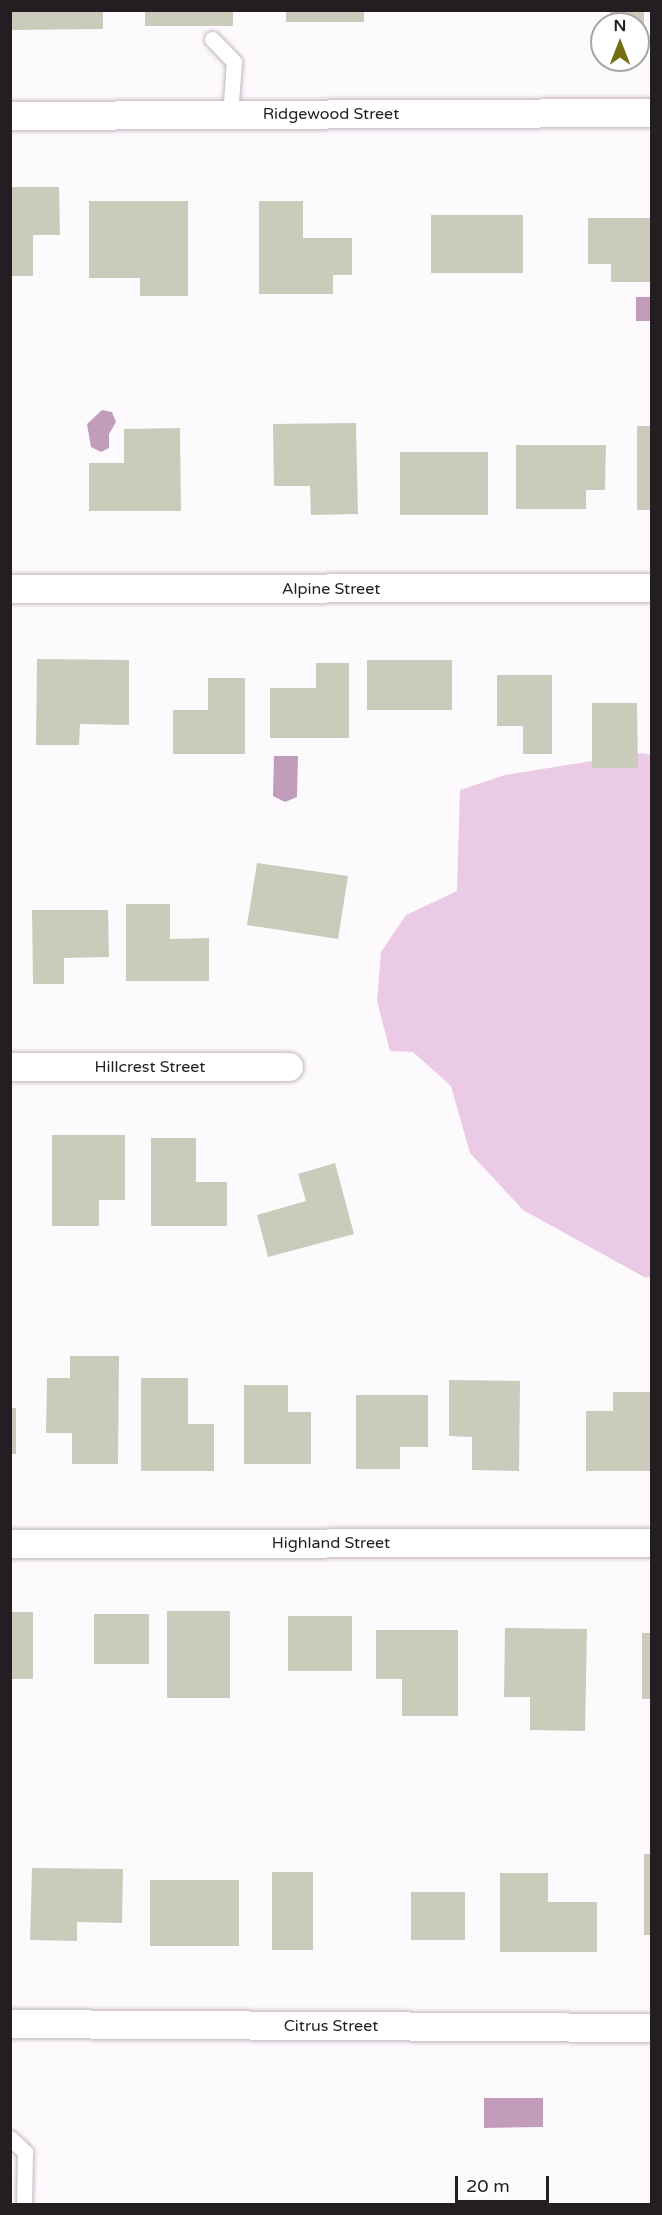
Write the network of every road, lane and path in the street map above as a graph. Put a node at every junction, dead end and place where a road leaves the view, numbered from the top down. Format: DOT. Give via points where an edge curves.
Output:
graph roads {
  1 [pos="212,39"];
  2 [pos="651,113"];
  3 [pos="230,115"];
  4 [pos="10,116"];
  5 [pos="651,588"];
  6 [pos="10,590"];
  7 [pos="10,1067"];
  8 [pos="289,1068"];
  9 [pos="651,1543"];
  10 [pos="10,1544"];
  11 [pos="10,2024"];
  12 [pos="651,2028"];
  13 [pos="10,2138"];
  14 [pos="24,2205"];
  1 -- 3 [label="lane" via="234,62"];
  2 -- 3 [label="street, Ridgewood Street"];
  3 -- 4 [label="street, Ridgewood Street"];
  5 -- 6 [label="street, Alpine Street"];
  7 -- 8 [label="street, Hillcrest Street"];
  9 -- 10 [label="street, Highland Street"];
  11 -- 12 [label="street, Citrus Street"];
  13 -- 14 [label="lane" via="25,2152"];
}
